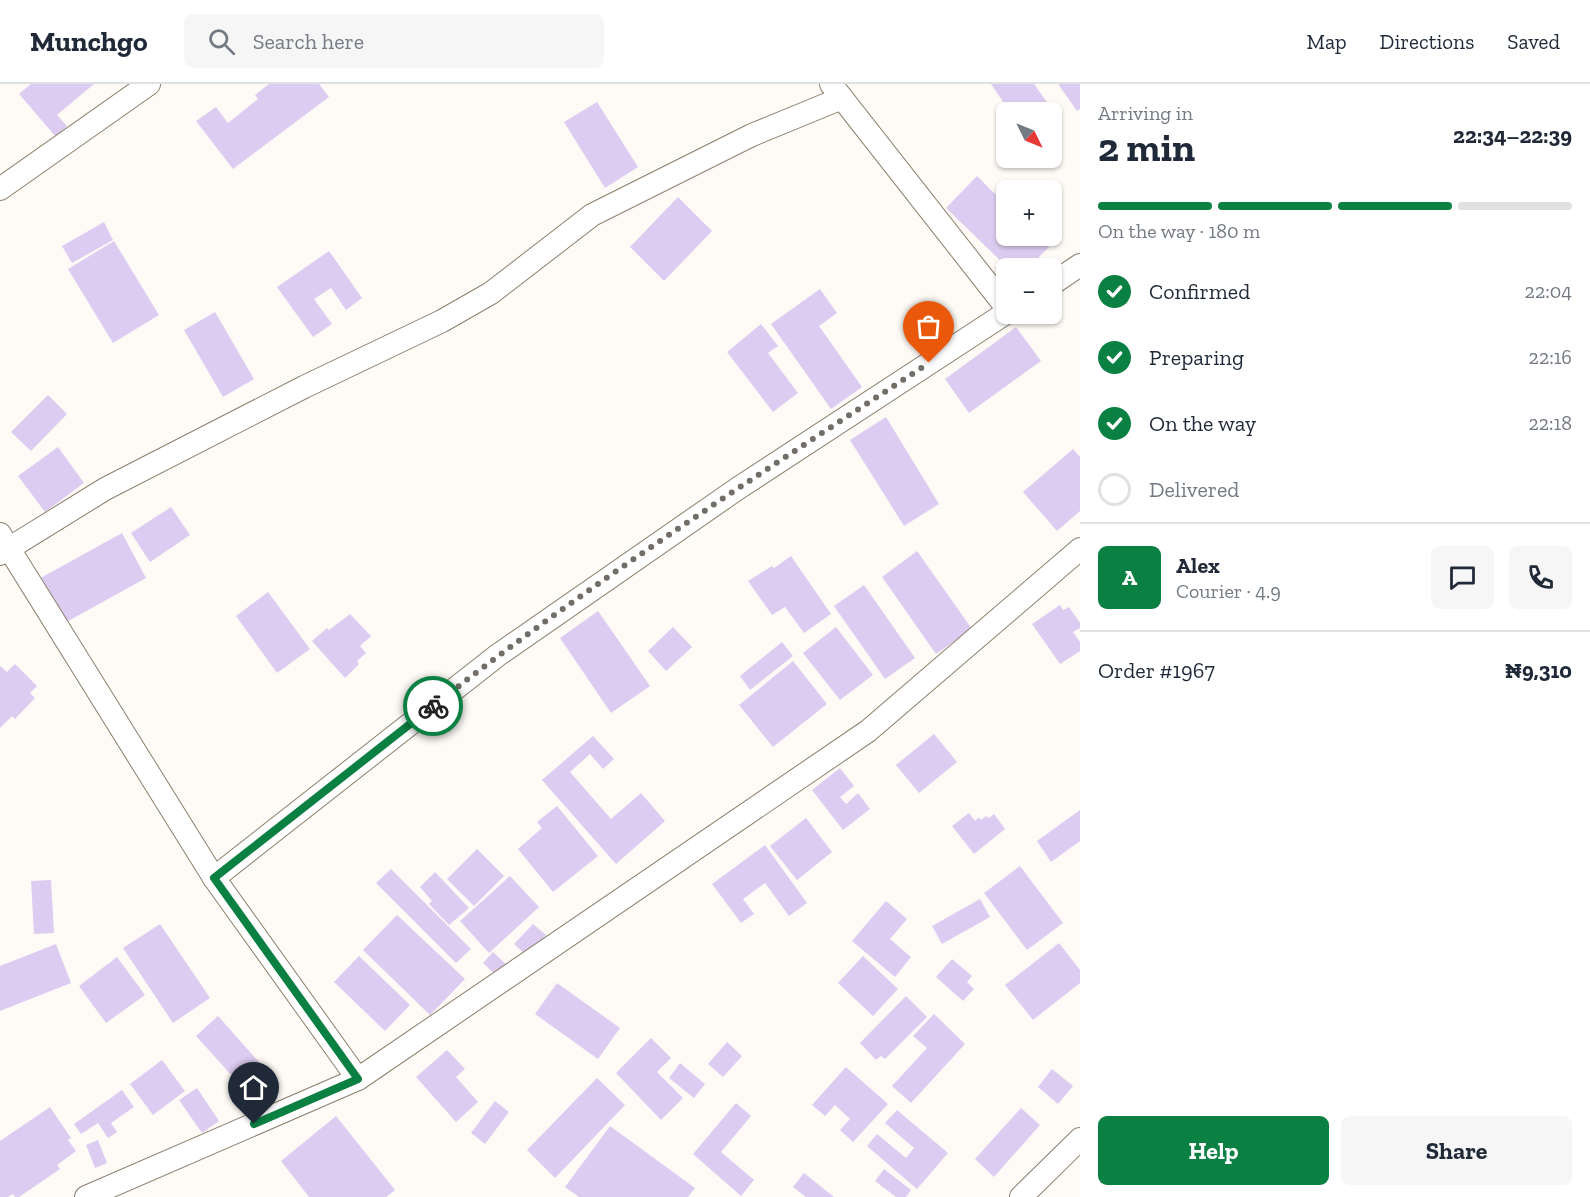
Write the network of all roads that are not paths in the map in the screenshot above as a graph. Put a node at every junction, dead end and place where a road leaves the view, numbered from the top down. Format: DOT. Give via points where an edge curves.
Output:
graph roads {
  1 [pos="149,84"];
  2 [pos="837,91"];
  3 [pos="0,189"];
  4 [pos="1080,266"];
  5 [pos="1062,278"];
  6 [pos="996,294"];
  7 [pos="996,320"];
  8 [pos="3,546"];
  9 [pos="1080,549"];
  10 [pos="214,878"];
  11 [pos="358,1079"];
  12 [pos="1080,1139"];
  13 [pos="86,1197"];
  14 [pos="1021,1197"];
  1 -- 3 [label="street"];
  2 -- 6 [label="street"];
  2 -- 8 [label="street" via="592,215 491,293 452,316 304,387"];
  4 -- 5 [label="street"];
  7 -- 10 [label="street" via="737,489 498,655"];
  8 -- 10 [label="street"];
  9 -- 11 [label="street" via="868,731"];
  10 -- 11 [label="street"];
  11 -- 13 [label="street"];
  12 -- 14 [label="street"];
}
